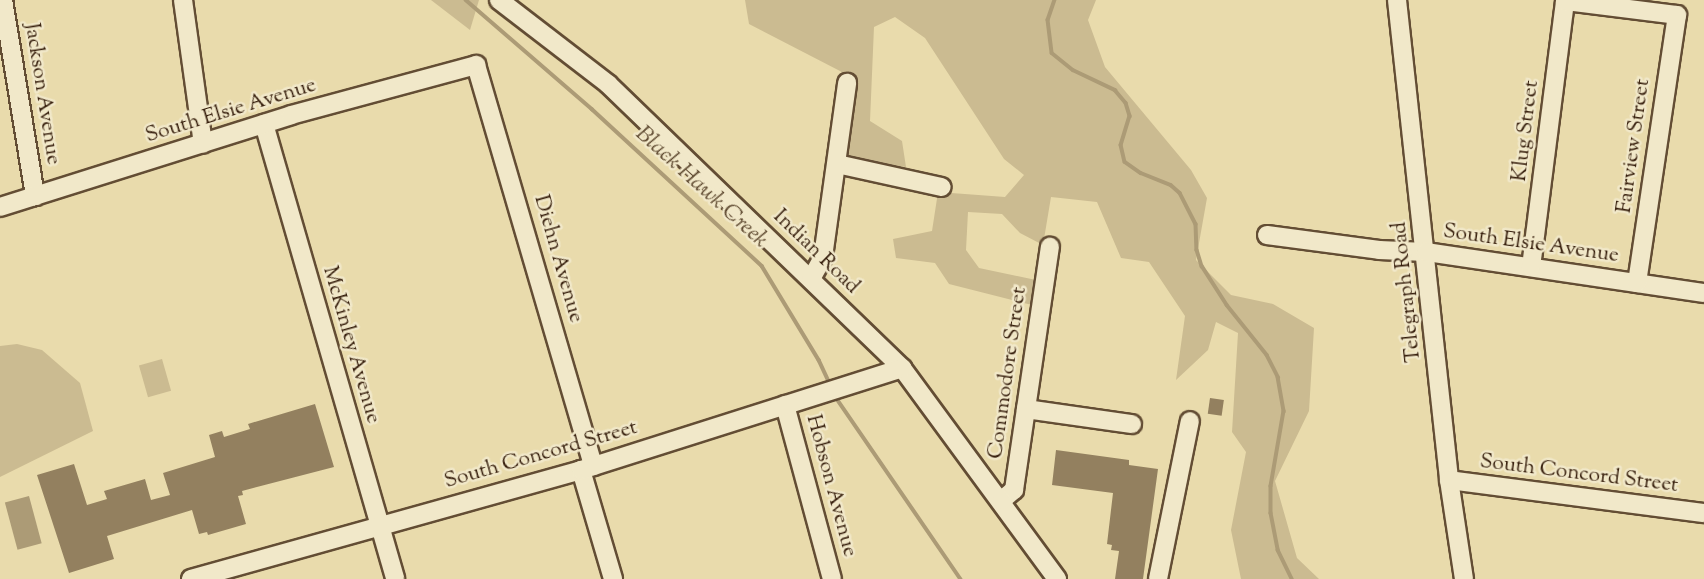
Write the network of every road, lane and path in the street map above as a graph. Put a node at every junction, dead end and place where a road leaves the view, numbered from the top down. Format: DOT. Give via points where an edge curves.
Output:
graph roads {
  1 [pos="3,0"];
  2 [pos="183,0"];
  3 [pos="499,0"];
  4 [pos="1397,0"];
  5 [pos="1565,1"];
  6 [pos="476,65"];
  7 [pos="847,83"];
  8 [pos="264,124"];
  9 [pos="203,144"];
  10 [pos="837,164"];
  11 [pos="942,187"];
  12 [pos="36,196"];
  13 [pos="0,206"];
  14 [pos="1267,235"];
  15 [pos="1050,247"];
  16 [pos="1426,252"];
  17 [pos="1531,267"];
  18 [pos="811,279"];
  19 [pos="1637,283"];
  20 [pos="1704,293"];
  21 [pos="902,368"];
  22 [pos="785,405"];
  23 [pos="1026,409"];
  24 [pos="1190,421"];
  25 [pos="1132,424"];
  26 [pos="587,468"];
  27 [pos="1449,480"];
  28 [pos="1002,500"];
  29 [pos="1704,513"];
  30 [pos="379,525"];
  31 [pos="191,579"];
  32 [pos="395,579"];
  33 [pos="612,579"];
  34 [pos="832,579"];
  35 [pos="1057,579"];
  36 [pos="1158,579"];
  37 [pos="1464,579"];
  1 -- 12 [label="street, Jackson Avenue"];
  2 -- 9 [label="street"];
  3 -- 18 [label="street, Indian Road" via="608,84"];
  4 -- 16 [label="street, Telegraph Road"];
  5 -- 17 [label="street, Klug Street"];
  5 -- 19 [label="street, Fairview Street" via="1677,15"];
  6 -- 8 [label="street, South Elsie Avenue"];
  6 -- 26 [label="street, Diehn Avenue"];
  7 -- 10 [label="street"];
  8 -- 9 [label="street, South Elsie Avenue"];
  8 -- 30 [label="street, McKinley Avenue"];
  9 -- 12 [label="street, South Elsie Avenue"];
  10 -- 11 [label="street"];
  10 -- 18 [label="street" via="823,257"];
  12 -- 13 [label="street, South Elsie Avenue"];
  14 -- 16 [label="street, South Elsie Avenue"];
  15 -- 23 [label="street, Commodore Street"];
  16 -- 17 [label="street, South Elsie Avenue"];
  16 -- 27 [label="street, Telegraph Road"];
  17 -- 19 [label="street, South Elsie Avenue"];
  18 -- 21 [label="street, Indian Road"];
  19 -- 20 [label="street, South Elsie Avenue"];
  21 -- 22 [label="street, South Concord Street"];
  21 -- 28 [label="street, Indian Road"];
  22 -- 26 [label="street, South Concord Street"];
  22 -- 34 [label="street, Hobson Avenue"];
  23 -- 25 [label="street"];
  23 -- 28 [label="street, Commodore Street" via="1014,490"];
  24 -- 36 [label="street"];
  26 -- 30 [label="street, South Concord Street"];
  26 -- 33 [label="street, Diehn Avenue"];
  27 -- 29 [label="street, South Concord Street"];
  27 -- 37 [label="street, Telegraph Road"];
  28 -- 35 [label="street, Indian Road"];
  30 -- 31 [label="street, South Concord Street"];
  30 -- 32 [label="street, McKinley Avenue"];
}
